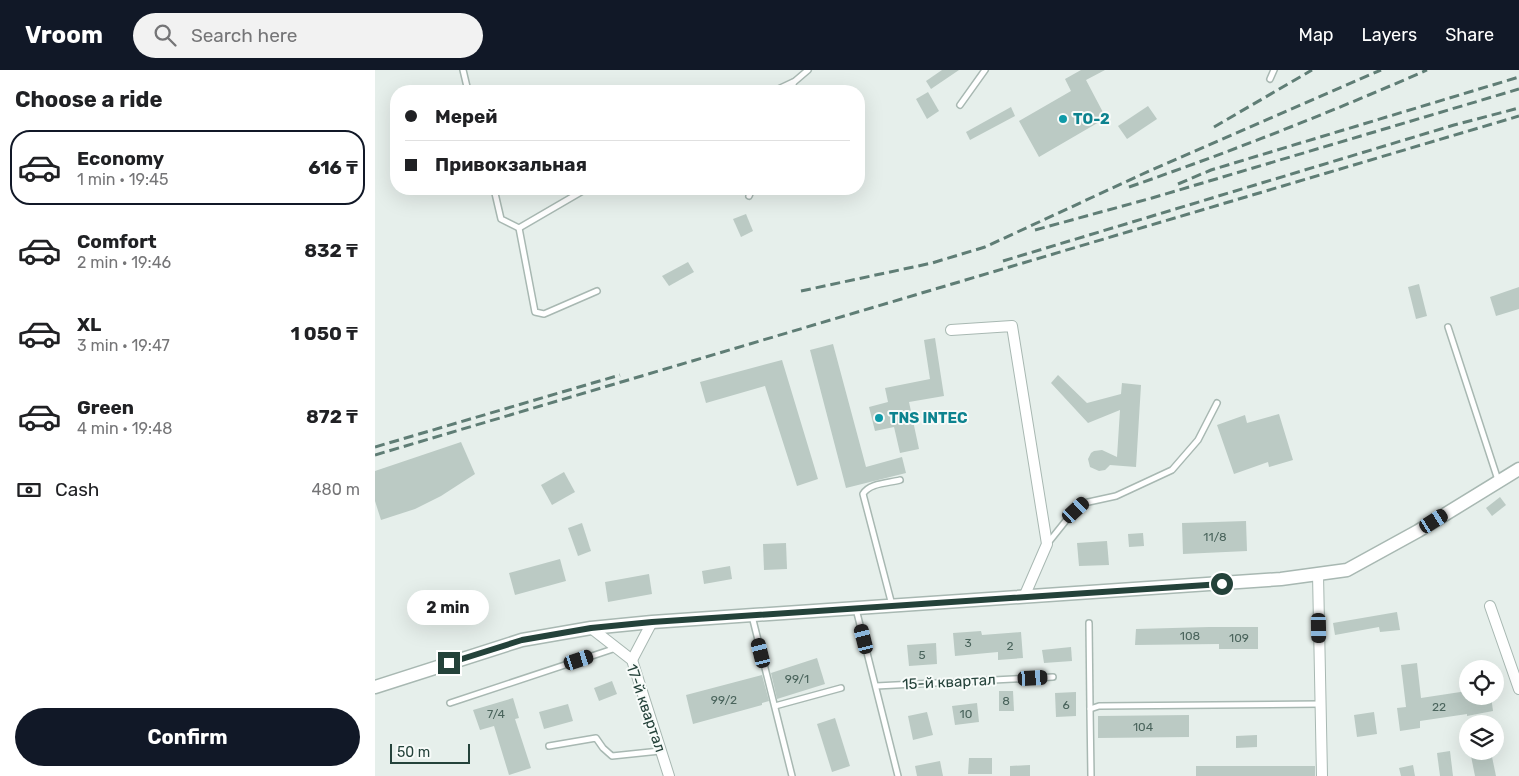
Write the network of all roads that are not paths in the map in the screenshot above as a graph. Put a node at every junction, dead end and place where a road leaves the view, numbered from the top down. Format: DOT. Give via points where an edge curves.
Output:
graph roads {
  1 [pos="463,70"];
  2 [pos="808,70"];
  3 [pos="985,70"];
  4 [pos="1274,70"];
  5 [pos="1270,79"];
  6 [pos="794,82"];
  7 [pos="467,85"];
  8 [pos="787,85"];
  9 [pos="793,85"];
  10 [pos="960,105"];
  11 [pos="495,195"];
  12 [pos="576,195"];
  13 [pos="519,228"];
  14 [pos="597,291"];
  15 [pos="1448,327"];
  16 [pos="951,330"];
  17 [pos="1217,403"];
  18 [pos="1519,469"];
  19 [pos="900,480"];
  20 [pos="1499,480"];
  21 [pos="1047,544"];
  22 [pos="1318,574"];
  23 [pos="1024,597"];
  24 [pos="892,606"];
  25 [pos="1490,606"];
  26 [pos="856,608"];
  27 [pos="752,615"];
  28 [pos="652,622"];
  29 [pos="1089,623"];
  30 [pos="591,628"];
  31 [pos="616,648"];
  32 [pos="632,660"];
  33 [pos="1515,662"];
  34 [pos="1053,677"];
  35 [pos="876,686"];
  36 [pos="375,687"];
  37 [pos="841,688"];
  38 [pos="1519,689"];
  39 [pos="450,703"];
  40 [pos="1320,704"];
  41 [pos="775,706"];
  42 [pos="1090,709"];
  43 [pos="549,746"];
  44 [pos="661,751"];
  45 [pos="669,776"];
  46 [pos="792,776"];
  47 [pos="898,776"];
  48 [pos="1091,776"];
  49 [pos="1321,776"];
  1 -- 7 [label="lane"];
  2 -- 6 [label="lane"];
  3 -- 10 [label="lane"];
  4 -- 5 [label="lane"];
  6 -- 8 [label="lane"];
  6 -- 9 [label="lane"];
  11 -- 13 [label="lane" via="501,219"];
  12 -- 13 [label="lane"];
  13 -- 14 [label="lane" via="535,312 544,314"];
  15 -- 20 [label="lane"];
  16 -- 21 [label="street" via="1012,326"];
  17 -- 21 [label="lane" via="1198,440 1172,470 1116,496 1084,503"];
  18 -- 20 [label="street"];
  19 -- 24 [label="lane" via="871,486 863,494"];
  20 -- 22 [label="street" via="1418,531 1347,570"];
  21 -- 23 [label="street"];
  22 -- 23 [label="street" via="1281,580"];
  22 -- 40 [label="street"];
  23 -- 24 [label="street"];
  24 -- 26 [label="street"];
  25 -- 33 [label="street"];
  26 -- 27 [label="street"];
  26 -- 35 [label="lane"];
  27 -- 28 [label="street"];
  27 -- 41 [label="lane"];
  28 -- 30 [label="street"];
  28 -- 32 [label="street"];
  29 -- 42 [label="lane"];
  30 -- 31 [label="street, 17-й квартал"];
  30 -- 36 [label="street" via="522,640"];
  31 -- 32 [label="street, 17-й квартал"];
  31 -- 39 [label="lane"];
  32 -- 44 [label="street, 17-й квартал"];
  33 -- 38 [label="street"];
  34 -- 35 [label="lane, 15-й квартал"];
  35 -- 47 [label="lane"];
  37 -- 41 [label="lane"];
  40 -- 42 [label="lane" via="1099,706"];
  40 -- 49 [label="street"];
  41 -- 46 [label="lane"];
  42 -- 48 [label="lane"];
  43 -- 44 [label="lane" via="596,738 612,756"];
  44 -- 45 [label="street, 17-й квартал"];
}
